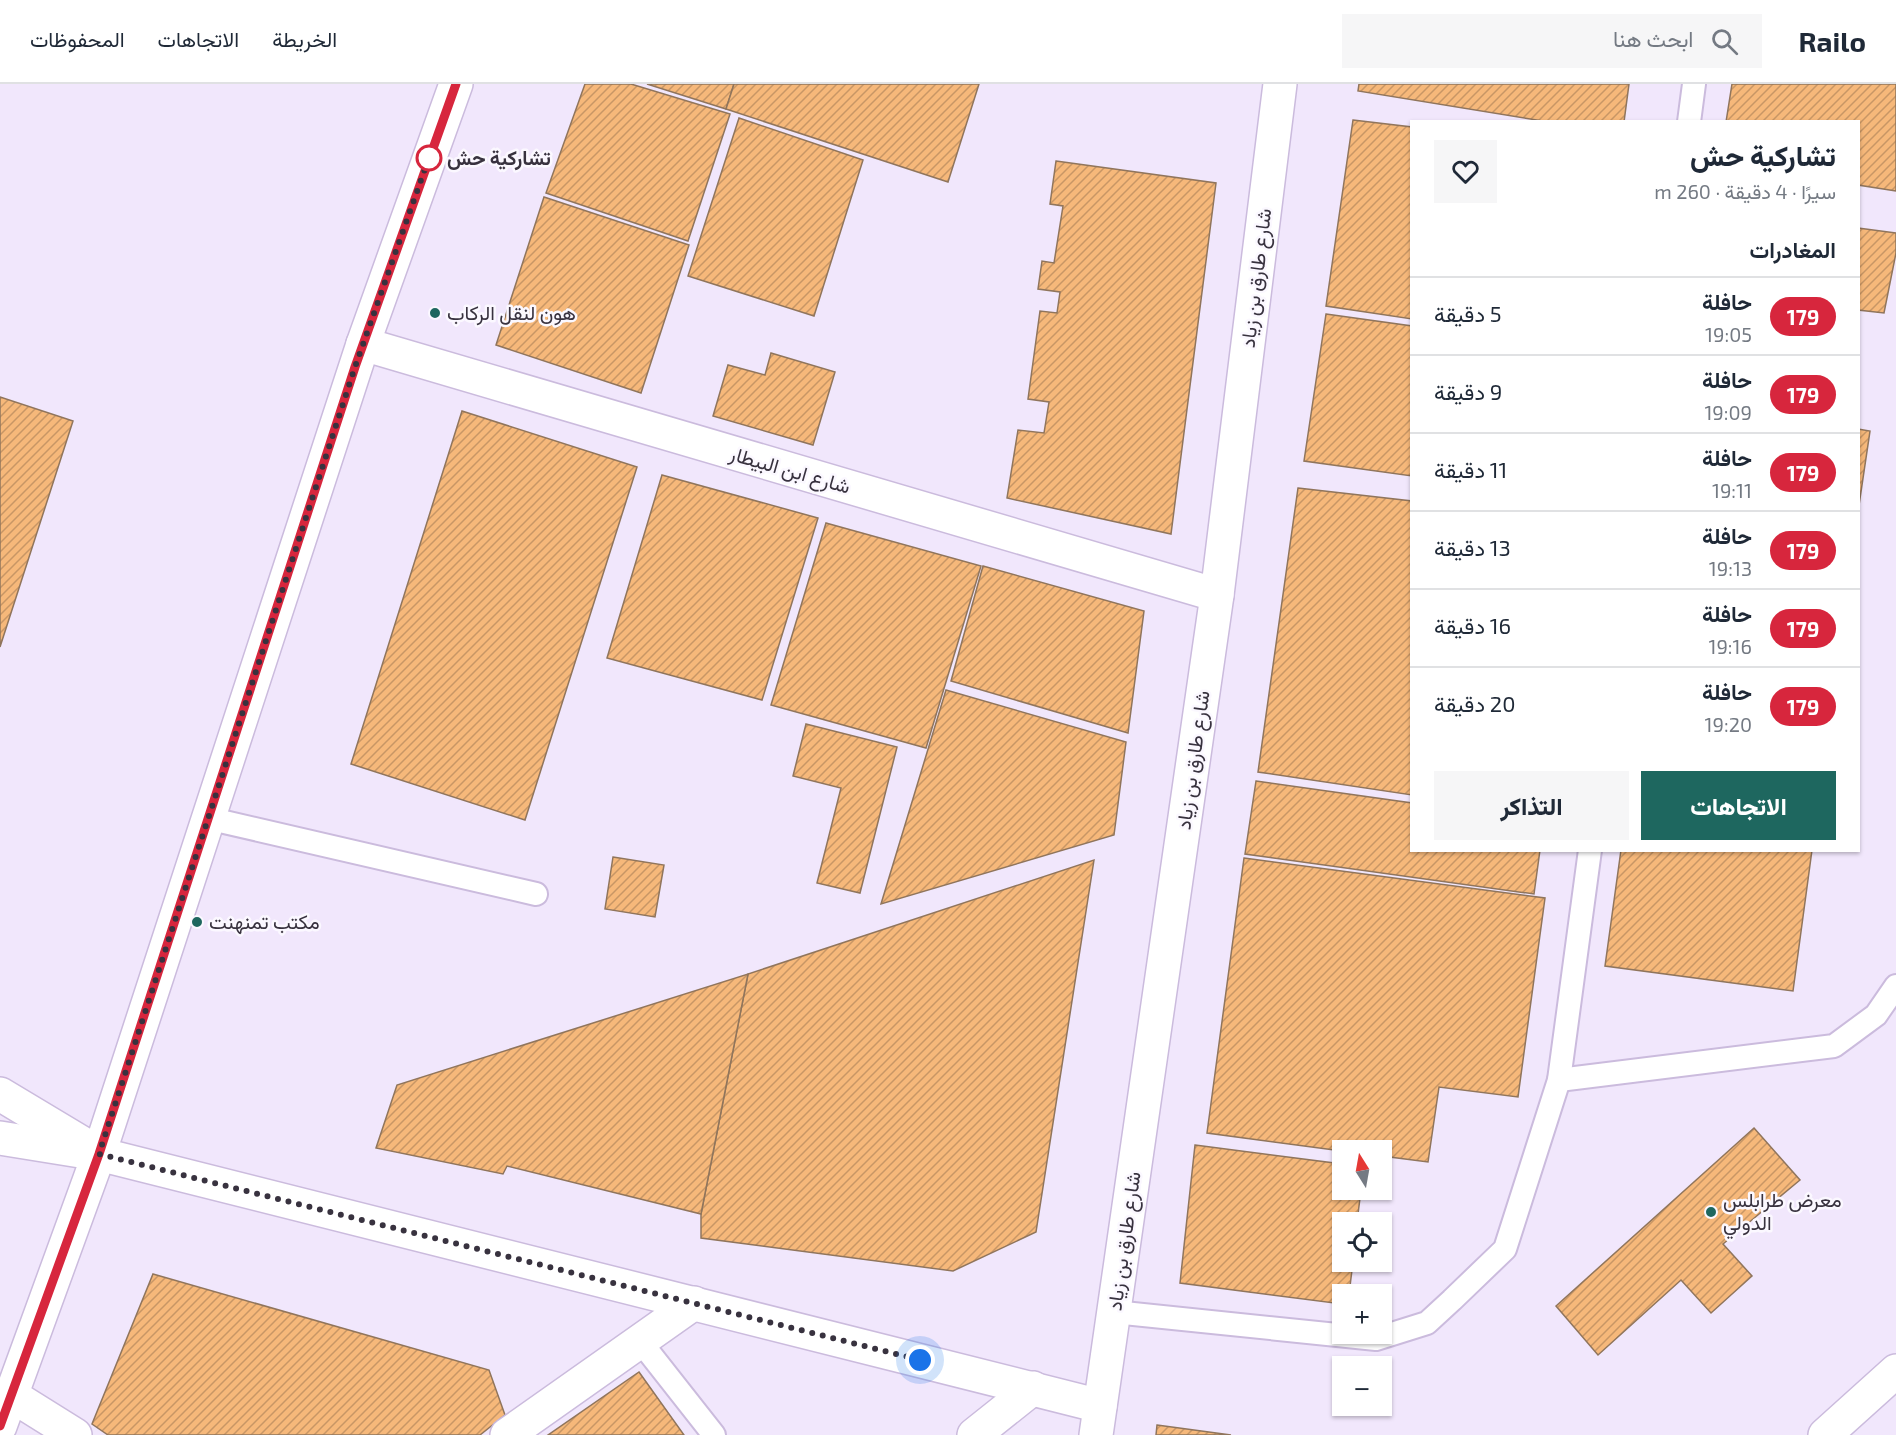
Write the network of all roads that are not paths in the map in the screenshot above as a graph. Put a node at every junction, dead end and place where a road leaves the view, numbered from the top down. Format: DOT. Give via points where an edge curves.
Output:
graph roads {
  1 [pos="456,84"];
  2 [pos="1280,84"];
  3 [pos="1694,84"];
  4 [pos="1689,120"];
  5 [pos="363,344"];
  6 [pos="1216,595"];
  7 [pos="207,818"];
  8 [pos="1590,852"];
  9 [pos="536,894"];
  10 [pos="1896,986"];
  11 [pos="1559,1080"];
  12 [pos="0,1094"];
  13 [pos="0,1137"];
  14 [pos="99,1154"];
  15 [pos="694,1304"];
  16 [pos="1114,1312"];
  17 [pos="640,1341"];
  18 [pos="1896,1371"];
  19 [pos="1033,1388"];
  20 [pos="12,1395"];
  21 [pos="1098,1420"];
  22 [pos="0,1426"];
  23 [pos="75,1435"];
  24 [pos="507,1435"];
  25 [pos="714,1435"];
  26 [pos="974,1435"];
  27 [pos="1825,1435"];
  1 -- 5 [label="street"];
  2 -- 6 [label="street, شارع طارق بن زياد"];
  3 -- 4 [label="lane"];
  5 -- 6 [label="street, شارع ابن البيطار"];
  5 -- 7 [label="street"];
  6 -- 16 [label="street, شارع طارق بن زياد"];
  7 -- 9 [label="lane"];
  7 -- 14 [label="street"];
  8 -- 11 [label="lane"];
  10 -- 11 [label="lane" via="1876,1015 1834,1046"];
  11 -- 16 [label="lane" via="1504,1249 1427,1323 1376,1339"];
  12 -- 14 [label="street"];
  13 -- 14 [label="street"];
  14 -- 15 [label="street"];
  14 -- 20 [label="street"];
  15 -- 17 [label="street"];
  15 -- 19 [label="street"];
  16 -- 21 [label="street, شارع طارق بن زياد"];
  17 -- 24 [label="street"];
  17 -- 25 [label="lane"];
  18 -- 27 [label="street"];
  19 -- 21 [label="street"];
  19 -- 26 [label="street"];
  20 -- 22 [label="street"];
  20 -- 23 [label="street"];
}
